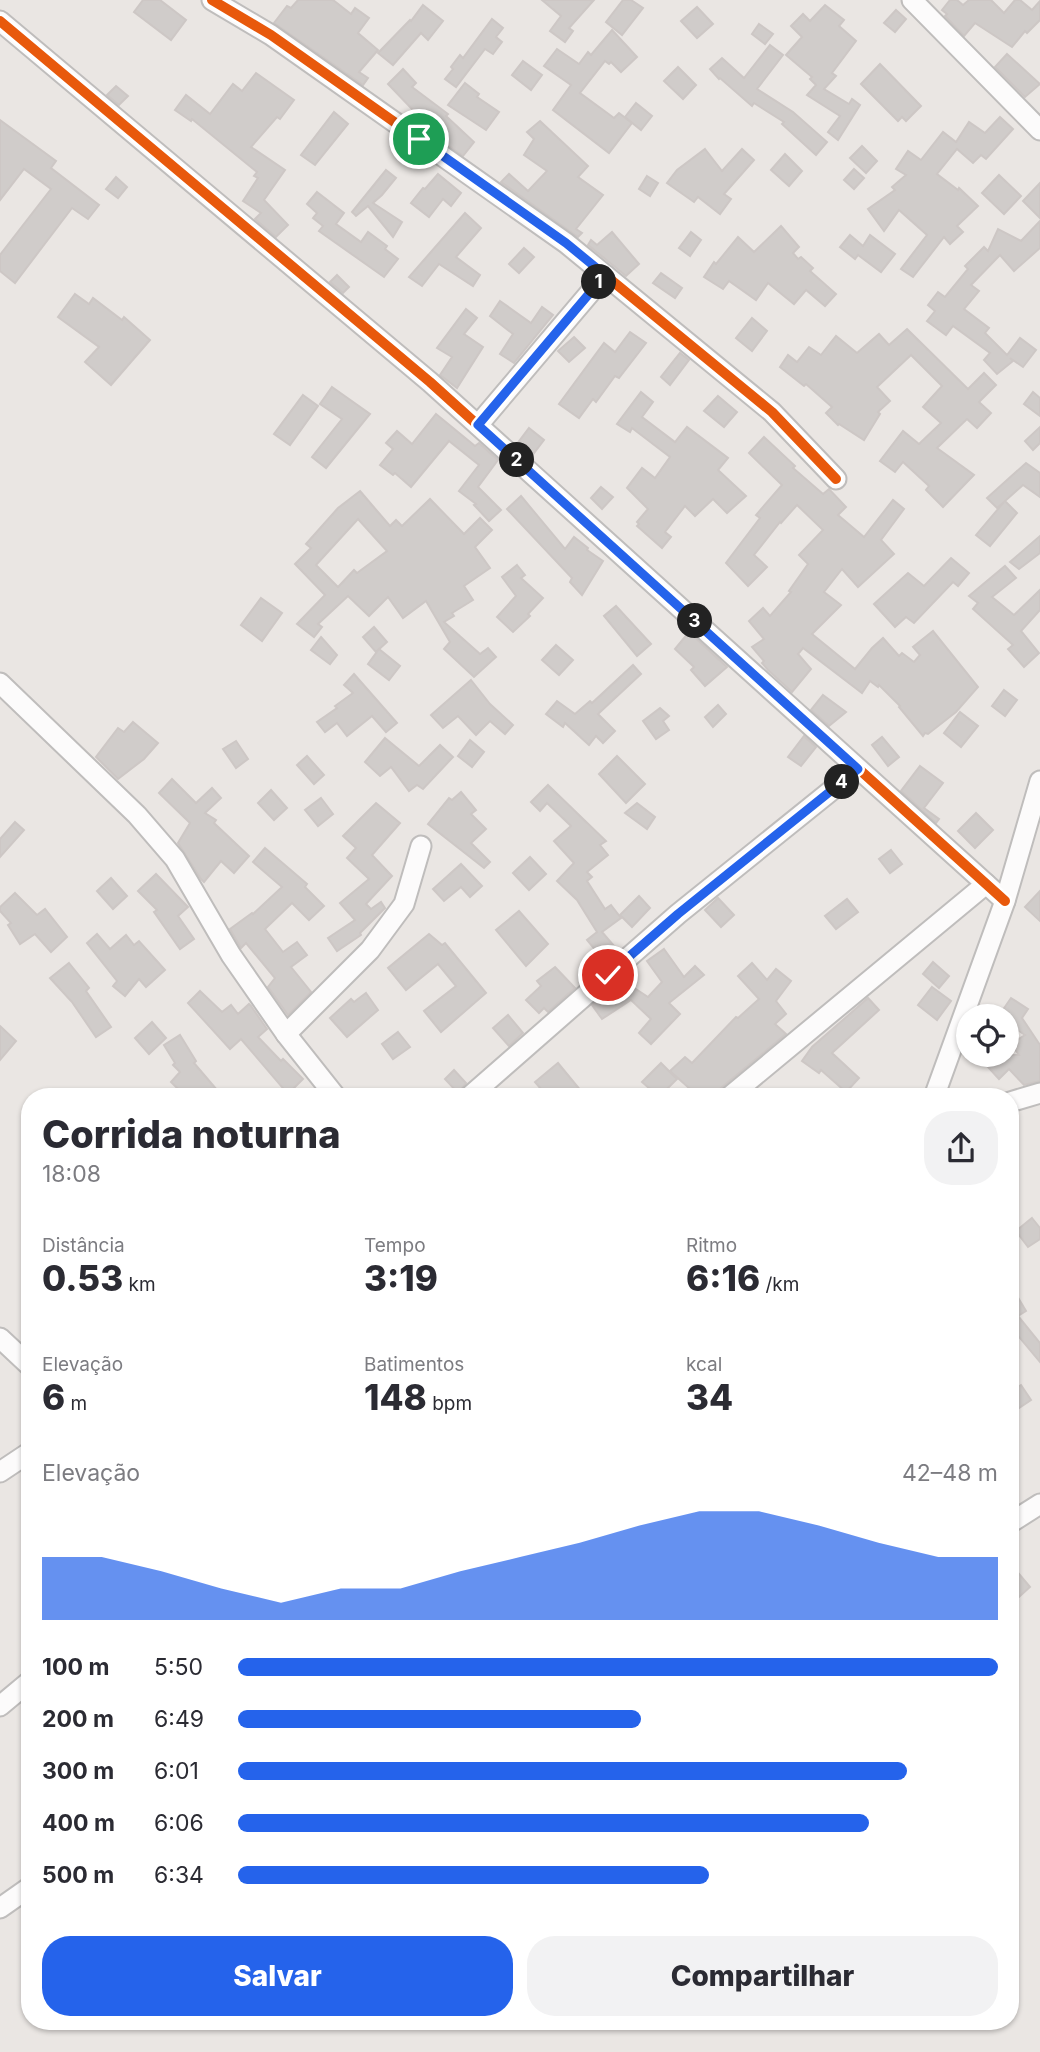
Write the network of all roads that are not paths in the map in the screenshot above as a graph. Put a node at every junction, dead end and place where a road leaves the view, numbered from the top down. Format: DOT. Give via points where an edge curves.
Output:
graph roads {
  1 [pos="212,0"];
  2 [pos="912,0"];
  3 [pos="0,21"];
  4 [pos="1040,130"];
  5 [pos="605,275"];
  6 [pos="478,425"];
  7 [pos="836,479"];
  8 [pos="0,684"];
  9 [pos="858,769"];
  10 [pos="1040,781"];
  11 [pos="1035,807"];
  12 [pos="421,846"];
  13 [pos="986,884"];
  14 [pos="1005,901"];
  15 [pos="286,1034"];
  16 [pos="329,1088"];
  17 [pos="479,1088"];
  18 [pos="740,1088"];
  19 [pos="937,1088"];
  20 [pos="1040,1093"];
  21 [pos="1019,1099"];
  22 [pos="0,1338"];
  23 [pos="21,1358"];
  24 [pos="21,1458"];
  25 [pos="0,1472"];
  26 [pos="1040,1504"];
  27 [pos="1019,1517"];
  28 [pos="21,1688"];
  29 [pos="0,1706"];
  30 [pos="21,1893"];
  31 [pos="0,1908"];
  1 -- 5 [label="street" via="283,43"];
  2 -- 4 [label="street"];
  3 -- 6 [label="street"];
  5 -- 6 [label="street"];
  5 -- 7 [label="street" via="772,412"];
  6 -- 9 [label="street"];
  8 -- 15 [label="street" via="128,806 176,859 231,955"];
  9 -- 13 [label="street"];
  9 -- 17 [label="street" via="678,914"];
  10 -- 11 [label="street"];
  11 -- 14 [label="street"];
  12 -- 15 [label="street" via="404,904 370,950"];
  13 -- 14 [label="street"];
  13 -- 18 [label="street"];
  14 -- 19 [label="street"];
  15 -- 16 [label="street"];
  20 -- 21 [label="street"];
  22 -- 23 [label="street"];
  24 -- 25 [label="street"];
  26 -- 27 [label="street"];
  28 -- 29 [label="street"];
  30 -- 31 [label="street"];
}
